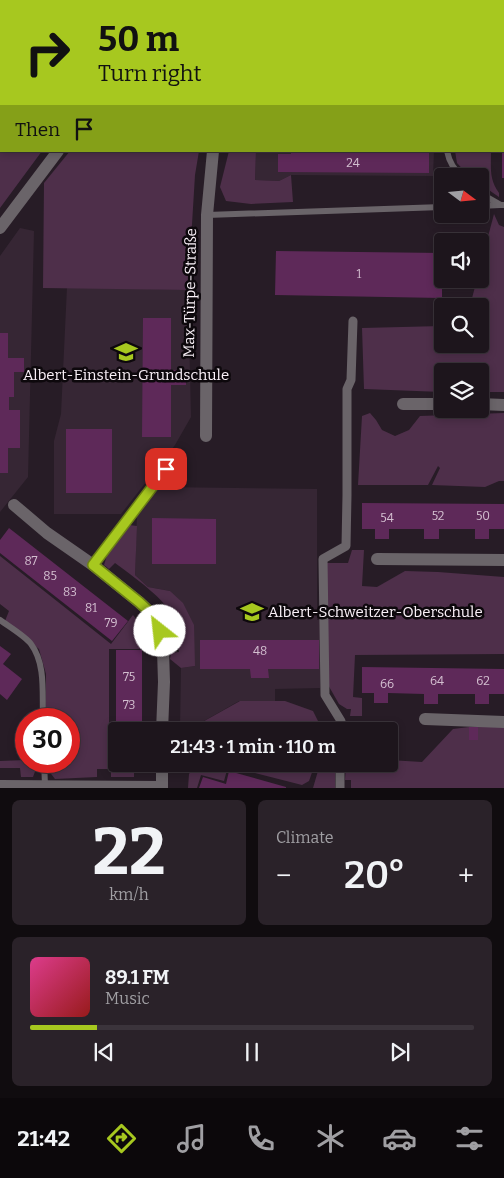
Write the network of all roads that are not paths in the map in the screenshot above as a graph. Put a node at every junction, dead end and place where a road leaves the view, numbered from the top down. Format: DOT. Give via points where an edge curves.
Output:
graph roads {
  1 [pos="57,152"];
  2 [pos="213,152"];
  3 [pos="447,152"];
  4 [pos="454,168"];
  5 [pos="489,198"];
  6 [pos="503,205"];
  7 [pos="489,206"];
  8 [pos="434,207"];
  9 [pos="207,215"];
  10 [pos="0,228"];
  11 [pos="353,321"];
  12 [pos="403,404"];
  13 [pos="434,404"];
  14 [pos="489,404"];
  15 [pos="504,405"];
  16 [pos="206,436"];
  17 [pos="166,469"];
  18 [pos="14,505"];
  19 [pos="377,559"];
  20 [pos="504,560"];
  21 [pos="93,565"];
  22 [pos="0,620"];
  23 [pos="43,708"];
  24 [pos="425,719"];
  25 [pos="162,722"];
  26 [pos="341,722"];
  27 [pos="504,722"];
  28 [pos="162,772"];
  29 [pos="340,772"];
  30 [pos="44,773"];
  31 [pos="0,786"];
  32 [pos="45,786"];
  33 [pos="162,787"];
  34 [pos="340,788"];
  1 -- 10 [label="street"];
  2 -- 9 [label="street, Max-Türpe-Straße"];
  3 -- 4 [label="lane"];
  5 -- 6 [label="lane"];
  6 -- 7 [label="lane"];
  8 -- 9 [label="lane"];
  9 -- 16 [label="street, Max-Türpe-Straße"];
  11 -- 26 [label="street" via="352,380 347,390 346,546 323,559 325,695"];
  12 -- 13 [label="street"];
  14 -- 15 [label="street"];
  17 -- 21 [label="lane"];
  18 -- 21 [label="street"];
  19 -- 20 [label="street"];
  21 -- 25 [label="street" via="153,615 164,650"];
  22 -- 23 [label="lane" via="30,642 39,659"];
  24 -- 27 [label="street"];
  28 -- 33 [label="street"];
  29 -- 34 [label="street"];
  30 -- 32 [label="lane"];
  31 -- 32 [label="street"];
  32 -- 33 [label="street"];
}
